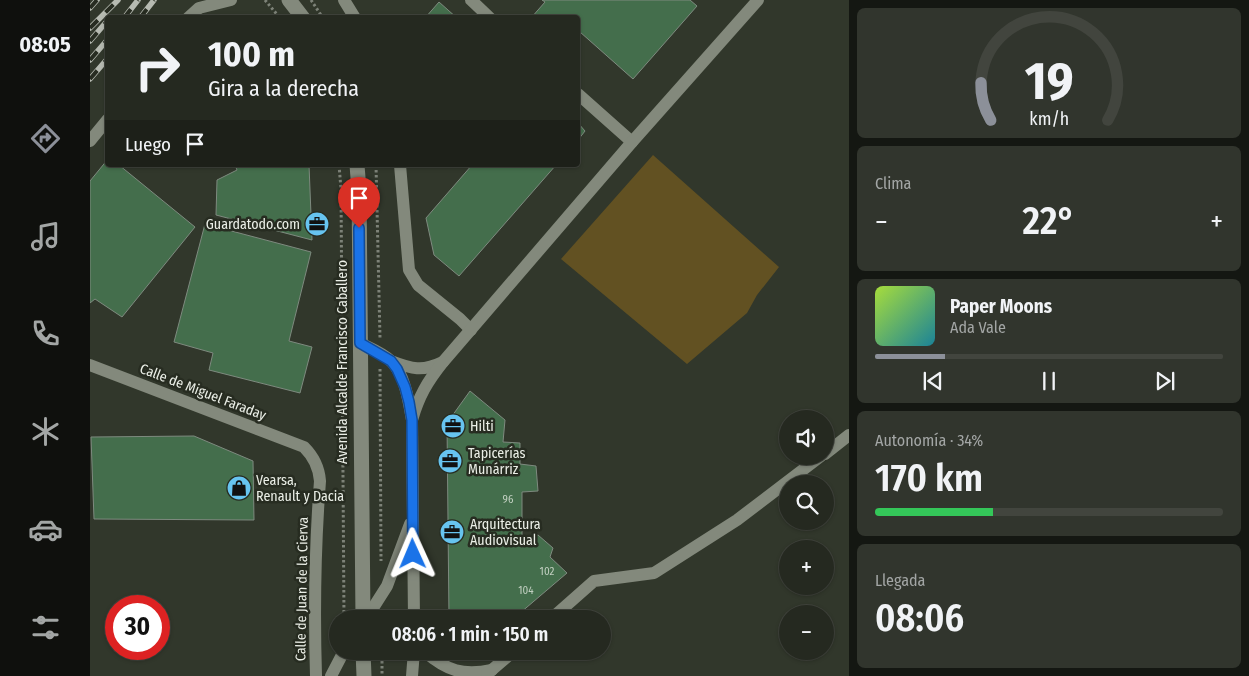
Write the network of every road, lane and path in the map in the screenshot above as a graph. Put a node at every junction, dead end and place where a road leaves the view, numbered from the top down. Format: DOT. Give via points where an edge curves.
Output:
graph roads {
  1 [pos="231,0"];
  2 [pos="265,0"];
  3 [pos="289,0"];
  4 [pos="311,0"];
  5 [pos="344,0"];
  6 [pos="471,0"];
  7 [pos="758,0"];
  8 [pos="191,15"];
  9 [pos="278,15"];
  10 [pos="301,15"];
  11 [pos="321,15"];
  12 [pos="353,15"];
  13 [pos="487,15"];
  14 [pos="580,96"];
  15 [pos="105,123"];
  16 [pos="90,141"];
  17 [pos="632,142"];
  18 [pos="339,167"];
  19 [pos="357,167"];
  20 [pos="376,167"];
  21 [pos="400,167"];
  22 [pos="471,330"];
  23 [pos="360,343"];
  24 [pos="380,353"];
  25 [pos="391,361"];
  26 [pos="443,362"];
  27 [pos="90,365"];
  28 [pos="412,420"];
  29 [pos="849,436"];
  30 [pos="304,447"];
  31 [pos="834,447"];
  32 [pos="810,465"];
  33 [pos="413,514"];
  34 [pos="381,568"];
  35 [pos="344,610"];
  36 [pos="365,610"];
  37 [pos="371,610"];
  38 [pos="414,610"];
  39 [pos="561,610"];
  40 [pos="339,660"];
  41 [pos="364,660"];
  42 [pos="382,660"];
  43 [pos="413,660"];
  44 [pos="436,660"];
  45 [pos="504,660"];
  46 [pos="489,673"];
  47 [pos="316,676"];
  48 [pos="331,676"];
  49 [pos="364,676"];
  50 [pos="382,676"];
  51 [pos="412,676"];
  1 -- 8 [label="street" via="199,8"];
  2 -- 9 [label="path"];
  3 -- 10 [label="main road"];
  4 -- 11 [label="path"];
  5 -- 12 [label="street"];
  6 -- 13 [label="street"];
  7 -- 17 [label="street"];
  14 -- 17 [label="street"];
  15 -- 16 [label="street"];
  17 -- 22 [label="street"];
  18 -- 35 [label="path, Avenida Alcalde Francisco Caballero"];
  19 -- 23 [label="main road, Avenida Alcalde Francisco Caballero"];
  20 -- 24 [label="path"];
  21 -- 22 [label="street" via="408,270 418,285"];
  22 -- 26 [label="street"];
  23 -- 24 [label="street, Avenida Alcalde Francisco Caballero"];
  23 -- 36 [label="main road, Avenida Alcalde Francisco Caballero"];
  24 -- 25 [label="street, Avenida Alcalde Francisco Caballero"];
  24 -- 34 [label="path"];
  25 -- 26 [label="street" via="419,369"];
  25 -- 28 [label="street, Avenida Alcalde Francisco Caballero" via="405,387"];
  26 -- 28 [label="street" via="424,388"];
  27 -- 30 [label="street, Calle de Miguel Faraday"];
  28 -- 33 [label="street, Avenida Alcalde Francisco Caballero"];
  29 -- 31 [label="street"];
  30 -- 47 [label="street, Calle de Juan de la Cierva" via="316,463 320,481 316,534"];
  32 -- 39 [label="street" via="737,520 654,573 594,581"];
  33 -- 37 [label="street, Avenida Alcalde Francisco Caballero" via="387,586"];
  33 -- 38 [label="street, Avenida Alcalde Francisco Caballero"];
  40 -- 48 [label="street"];
  41 -- 49 [label="main road"];
  42 -- 50 [label="path"];
  43 -- 51 [label="street"];
  44 -- 46 [label="street" via="456,671"];
  45 -- 46 [label="street"];
}
